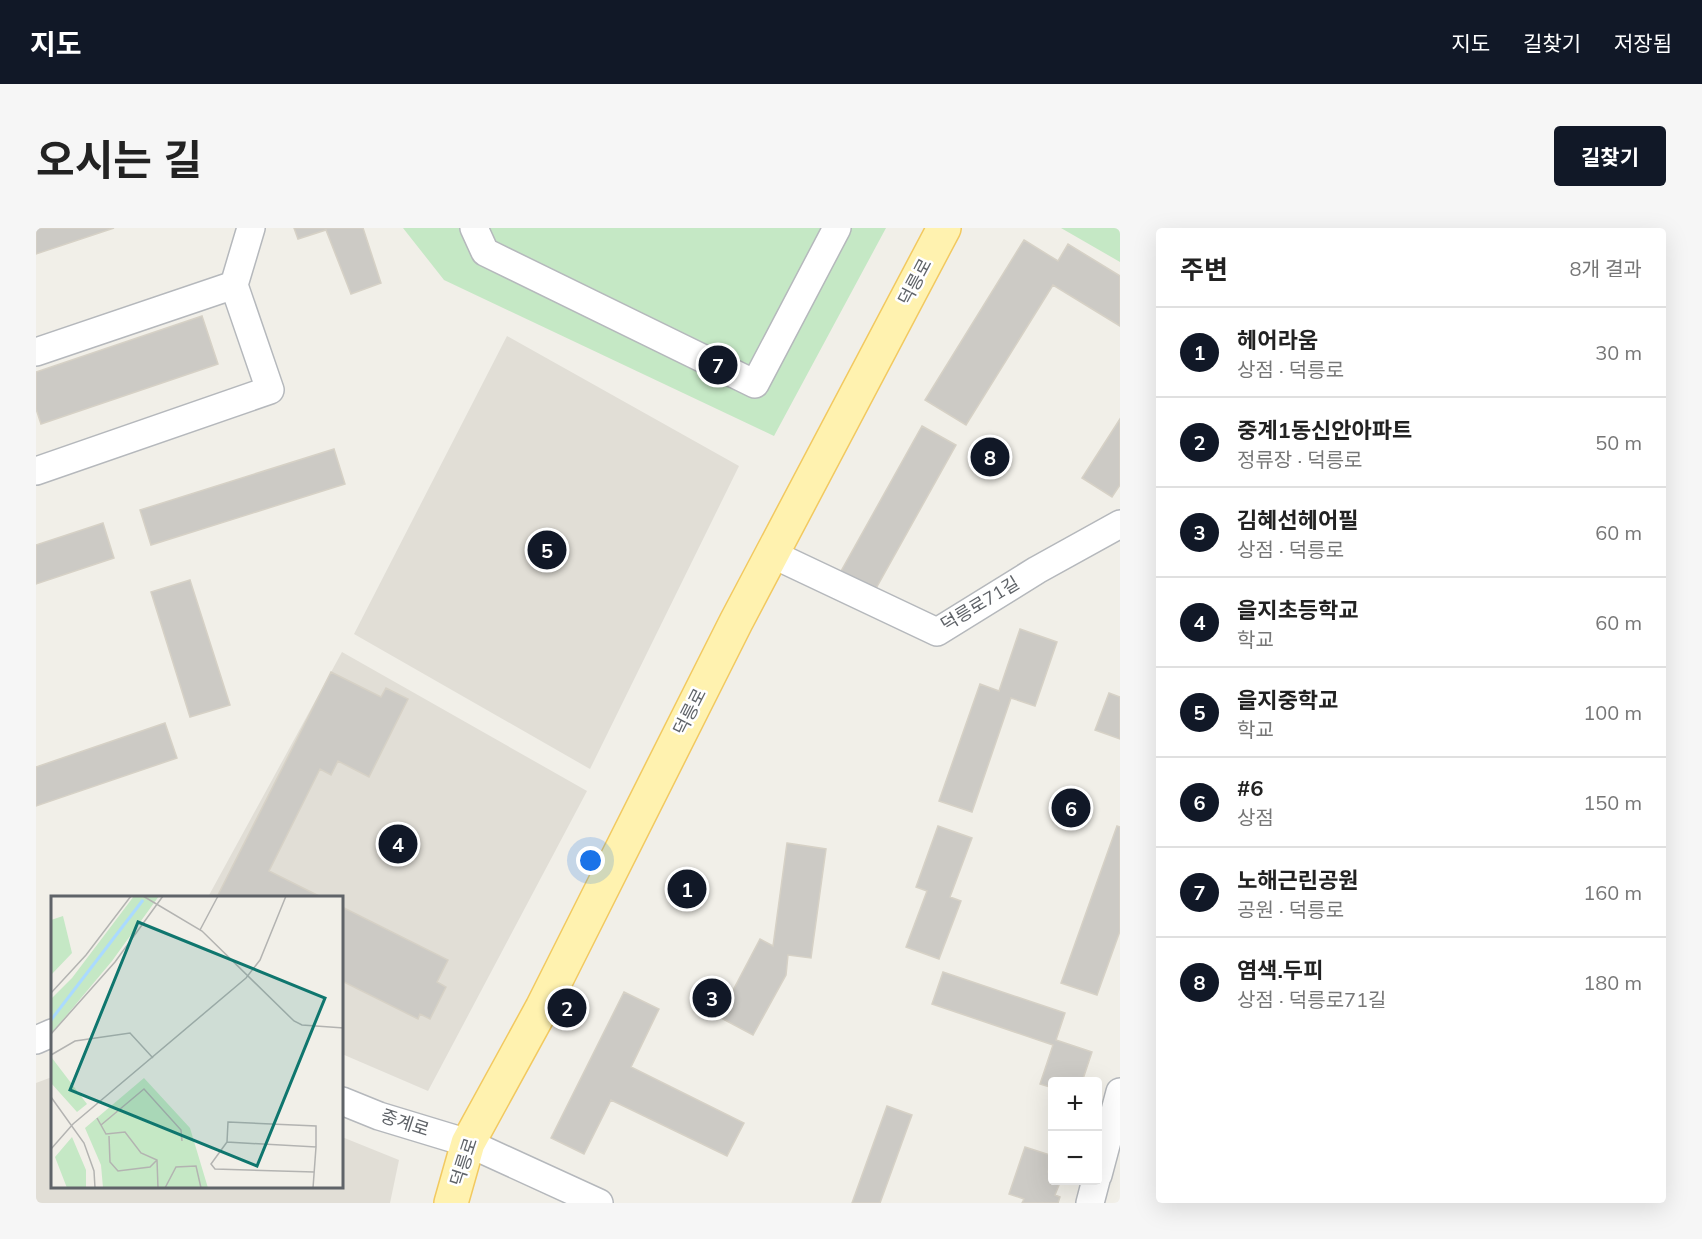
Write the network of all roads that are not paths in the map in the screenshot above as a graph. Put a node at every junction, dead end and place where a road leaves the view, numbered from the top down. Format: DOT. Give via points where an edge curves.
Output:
graph roads {
  1 [pos="251,228"];
  2 [pos="474,228"];
  3 [pos="837,228"];
  4 [pos="944,228"];
  5 [pos="234,285"];
  6 [pos="36,352"];
  7 [pos="36,471"];
  8 [pos="1120,524"];
  9 [pos="772,554"];
  10 [pos="51,1033"];
  11 [pos="36,1040"];
  12 [pos="1120,1092"];
  13 [pos="344,1102"];
  14 [pos="468,1143"];
  15 [pos="1102,1160"];
  16 [pos="1095,1185"];
  17 [pos="452,1203"];
  18 [pos="599,1203"];
  19 [pos="1090,1203"];
  1 -- 5 [label="street"];
  2 -- 3 [label="street" via="485,252 755,384"];
  4 -- 9 [label="main road, 덕릉로"];
  5 -- 6 [label="street"];
  5 -- 7 [label="street" via="270,390"];
  8 -- 9 [label="street, 덕릉로71길" via="937,632"];
  9 -- 14 [label="main road, 덕릉로" via="542,1008"];
  10 -- 11 [label="street"];
  12 -- 15 [label="street"];
  13 -- 14 [label="street, 중계로"];
  14 -- 17 [label="main road, 덕릉로"];
  14 -- 18 [label="street, 중계로"];
  16 -- 19 [label="street"];
}
